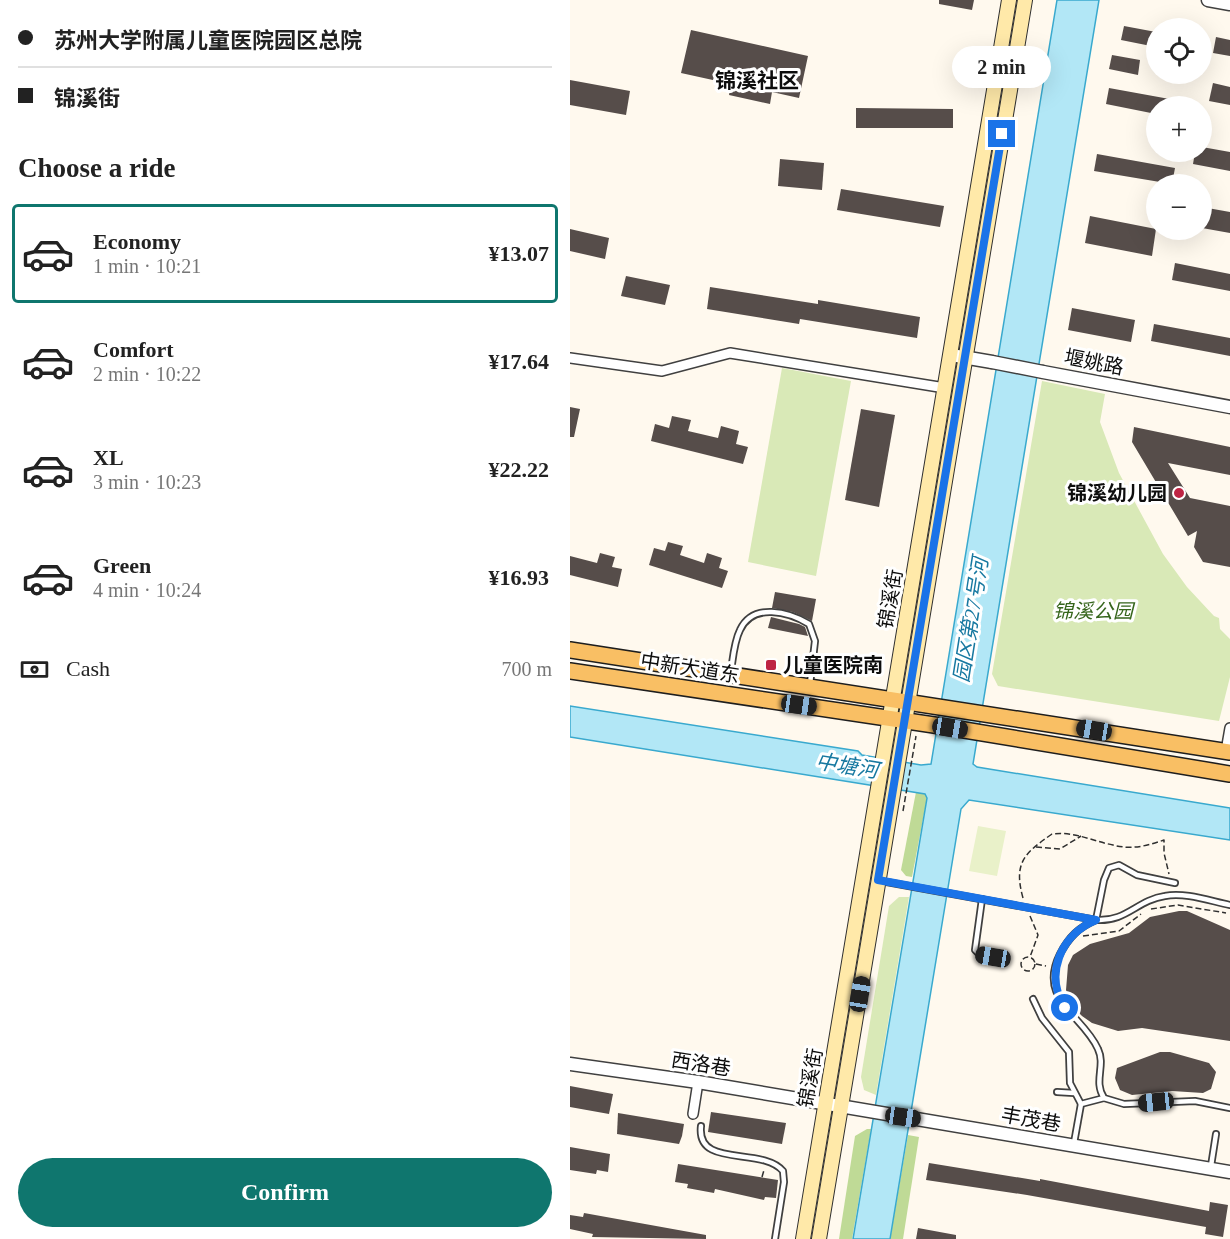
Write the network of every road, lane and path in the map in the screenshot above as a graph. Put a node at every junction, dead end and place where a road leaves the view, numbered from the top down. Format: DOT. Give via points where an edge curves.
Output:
graph roads {
  1 [pos="1009,0"];
  2 [pos="1025,0"];
  3 [pos="1208,0"];
  4 [pos="1230,4"];
  5 [pos="950,354"];
  6 [pos="965,357"];
  7 [pos="570,358"];
  8 [pos="945,388"];
  9 [pos="1230,407"];
  10 [pos="570,650"];
  11 [pos="570,671"];
  12 [pos="730,675"];
  13 [pos="809,687"];
  14 [pos="900,700"];
  15 [pos="912,722"];
  16 [pos="1230,728"];
  17 [pos="1228,752"];
  18 [pos="905,761"];
  19 [pos="1230,774"];
  20 [pos="900,792"];
  21 [pos="1082,836"];
  22 [pos="1035,847"];
  23 [pos="1170,875"];
  24 [pos="878,880"];
  25 [pos="1175,884"];
  26 [pos="982,899"];
  27 [pos="1230,905"];
  28 [pos="1026,907"];
  29 [pos="1230,913"];
  30 [pos="1096,920"];
  31 [pos="1080,938"];
  32 [pos="1030,957"];
  33 [pos="1006,960"];
  34 [pos="1033,999"];
  35 [pos="570,1064"];
  36 [pos="698,1082"];
  37 [pos="1058,1092"];
  38 [pos="1074,1093"];
  39 [pos="1104,1098"];
  40 [pos="825,1104"];
  41 [pos="1081,1104"];
  42 [pos="841,1107"];
  43 [pos="1230,1108"];
  44 [pos="693,1113"];
  45 [pos="701,1126"];
  46 [pos="1216,1134"];
  47 [pos="1074,1146"];
  48 [pos="1211,1169"];
  49 [pos="1230,1172"];
  50 [pos="775,1239"];
  51 [pos="803,1239"];
  52 [pos="819,1239"];
  1 -- 5 [label="main road, 锦溪街"];
  2 -- 6 [label="main road, 锦溪街"];
  3 -- 4 [label="street"];
  5 -- 6 [label="street, 堰姚路"];
  5 -- 8 [label="main road, 锦溪街"];
  6 -- 9 [label="street, 堰姚路, bridge"];
  6 -- 14 [label="main road, 锦溪街"];
  7 -- 8 [label="street" via="662,371 730,353"];
  8 -- 14 [label="main road, 锦溪街"];
  10 -- 12 [label="main road, 中新大道东"];
  11 -- 15 [label="main road, 中新大道东"];
  12 -- 13 [label="main road, 中新大道东"];
  12 -- 13 [label="lane" via="740,629 748,619 764,612 791,614 809,624 815,641"];
  13 -- 14 [label="main road, 中新大道东"];
  14 -- 15 [label="main road, 锦溪街"];
  14 -- 17 [label="main road, 中新大道东"];
  15 -- 18 [label="main road, 锦溪街"];
  15 -- 18 [label="path"];
  15 -- 19 [label="main road, 中新大道东"];
  15 -- 40 [label="main road, 锦溪街" via="884,758"];
  16 -- 17 [label="street"];
  18 -- 20 [label="main road, 锦溪街"];
  18 -- 20 [label="path"];
  20 -- 24 [label="main road, 锦溪街"];
  21 -- 22 [label="path" via="1060,849"];
  21 -- 22 [label="path" via="1052,834"];
  21 -- 23 [label="path" via="1132,847 1164,840"];
  22 -- 28 [label="path" via="1024,856 1019,875"];
  24 -- 26 [label="lane"];
  24 -- 42 [label="main road, 锦溪街"];
  25 -- 30 [label="lane" via="1115,866 1106,873"];
  26 -- 28 [label="lane"];
  26 -- 33 [label="lane" via="975,950 980,955"];
  27 -- 30 [label="lane" via="1166,895 1113,920"];
  28 -- 30 [label="lane"];
  28 -- 32 [label="path" via="1038,935"];
  29 -- 31 [label="path" via="1162,906 1141,914 1119,931"];
  30 -- 39 [label="lane" via="1080,927 1071,937 1057,961 1054,979 1058,997 1097,1047 1097,1082"];
  32 -- 32 [label="path" via="1021,962 1026,971 1035,967 1035,960"];
  34 -- 38 [label="lane" via="1042,1018 1069,1052"];
  35 -- 36 [label="street, 西洛巷"];
  36 -- 40 [label="street, 西洛巷"];
  36 -- 44 [label="street"];
  37 -- 38 [label="lane"];
  38 -- 41 [label="lane"];
  39 -- 41 [label="lane"];
  39 -- 43 [label="lane" via="1124,1104 1195,1101"];
  40 -- 42 [label="street, 丰茂巷"];
  40 -- 51 [label="main road, 锦溪街"];
  41 -- 47 [label="lane"];
  42 -- 47 [label="street, 丰茂巷"];
  42 -- 52 [label="main road, 锦溪街"];
  45 -- 50 [label="lane" via="700,1137 710,1150 765,1160 783,1171"];
  46 -- 48 [label="lane"];
  47 -- 48 [label="street, 丰茂巷"];
  48 -- 49 [label="street, 丰茂巷"];
}
